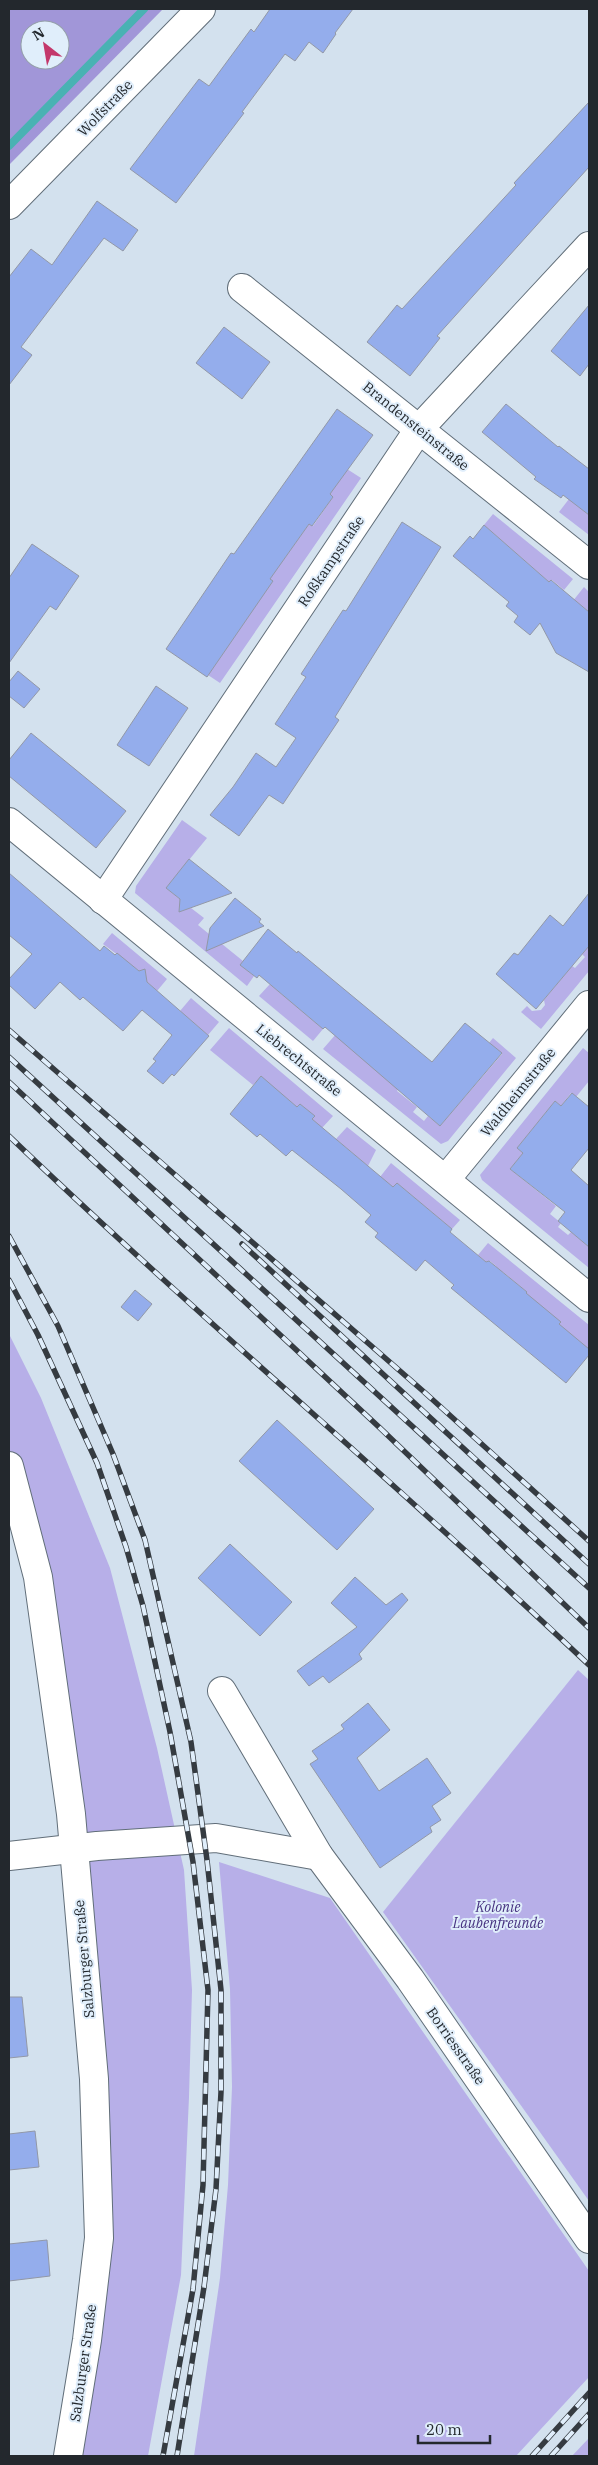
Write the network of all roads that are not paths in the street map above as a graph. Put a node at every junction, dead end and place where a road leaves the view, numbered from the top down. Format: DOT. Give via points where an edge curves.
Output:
graph roads {
  1 [pos="201,9"];
  2 [pos="9,205"];
  3 [pos="589,246"];
  4 [pos="242,288"];
  5 [pos="419,429"];
  6 [pos="589,565"];
  7 [pos="9,822"];
  8 [pos="103,900"];
  9 [pos="589,1005"];
  10 [pos="446,1179"];
  11 [pos="589,1298"];
  12 [pos="9,1466"];
  13 [pos="222,1691"];
  14 [pos="74,1848"];
  15 [pos="9,1856"];
  16 [pos="319,1856"];
  17 [pos="589,2239"];
  18 [pos="68,2456"];
  1 -- 2 [label="street, Wolfstraße"];
  3 -- 5 [label="street, Roßkampstraße"];
  4 -- 5 [label="street, Brandensteinstraße"];
  5 -- 6 [label="street, Brandensteinstraße"];
  5 -- 8 [label="street, Roßkampstraße"];
  7 -- 8 [label="street, Liebrechtstraße"];
  8 -- 10 [label="street, Liebrechtstraße"];
  9 -- 10 [label="street, Waldheimstraße"];
  10 -- 11 [label="street, Liebrechtstraße"];
  12 -- 14 [label="street, Salzburger Straße" via="38,1577"];
  13 -- 16 [label="street, Borriesstraße"];
  14 -- 15 [label="street"];
  14 -- 16 [label="street" via="216,1838"];
  14 -- 18 [label="street, Salzburger Straße" via="94,2079 99,2238"];
  16 -- 17 [label="street, Borriesstraße" via="415,1987"];
}
